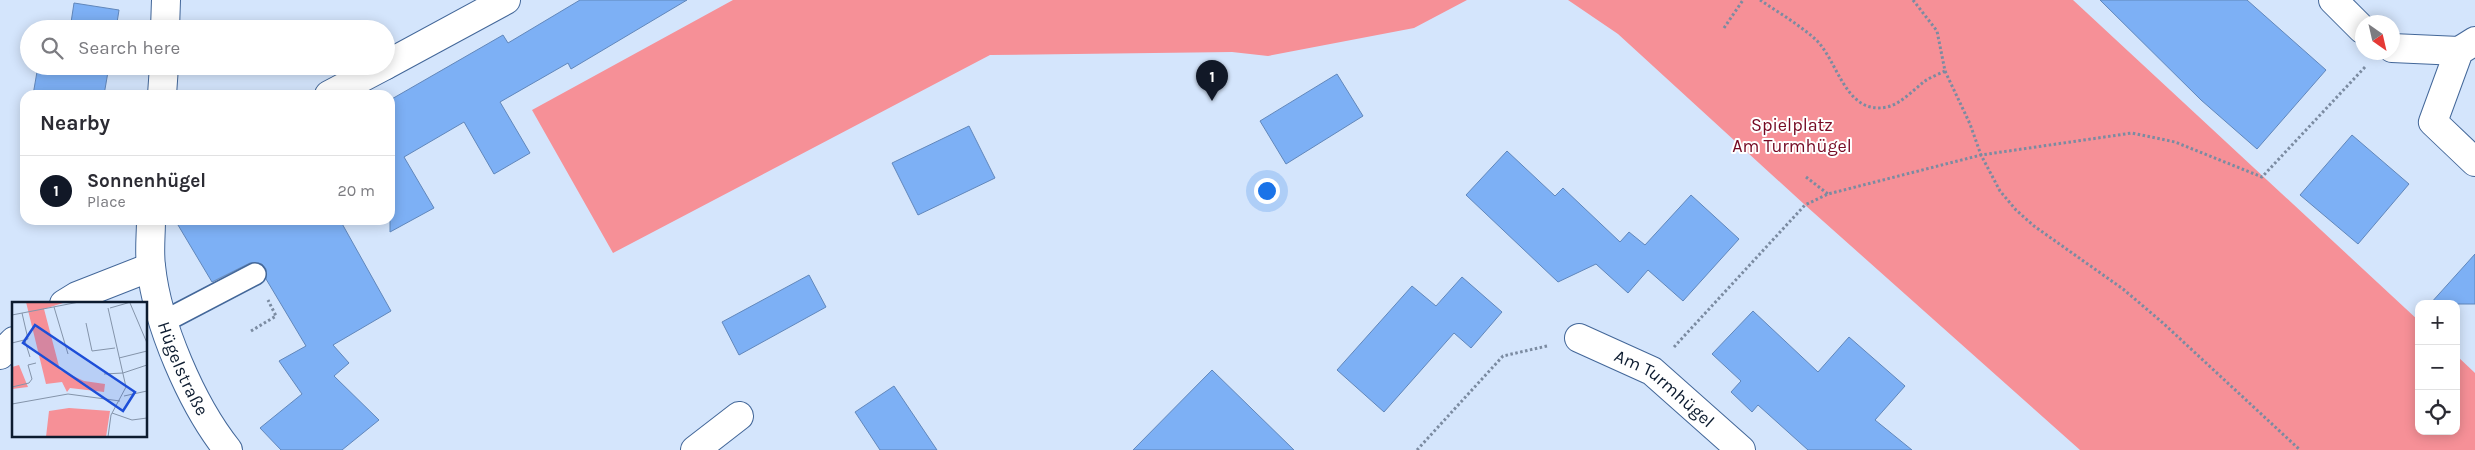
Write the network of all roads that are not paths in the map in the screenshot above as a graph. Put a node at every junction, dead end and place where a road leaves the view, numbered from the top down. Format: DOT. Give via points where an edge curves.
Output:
graph roads {
  1 [pos="166,0"];
  2 [pos="506,0"];
  3 [pos="2333,0"];
  4 [pos="165,20"];
  5 [pos="2355,22"];
  6 [pos="2467,46"];
  7 [pos="2400,52"];
  8 [pos="395,61"];
  9 [pos="163,75"];
  10 [pos="368,75"];
  11 [pos="162,90"];
  12 [pos="339,90"];
  13 [pos="2475,162"];
  14 [pos="152,225"];
  15 [pos="151,267"];
  16 [pos="255,274"];
  17 [pos="67,302"];
  18 [pos="164,321"];
  19 [pos="1579,338"];
  20 [pos="12,343"];
  21 [pos="0,355"];
  22 [pos="738,416"];
  23 [pos="228,450"];
  24 [pos="695,450"];
  25 [pos="1741,450"];
  1 -- 4 [label="street"];
  2 -- 8 [label="street"];
  3 -- 5 [label="street"];
  6 -- 7 [label="street"];
  6 -- 13 [label="street" via="2433,122"];
  9 -- 11 [label="street"];
  10 -- 12 [label="street"];
  14 -- 15 [label="street, Hügelstraße"];
  15 -- 17 [label="street"];
  15 -- 18 [label="street, Hügelstraße"];
  16 -- 18 [label="lane"];
  18 -- 23 [label="street, Hügelstraße" via="203,414"];
  19 -- 25 [label="street, Am Turmhügel" via="1652,372"];
  20 -- 21 [label="street"];
  22 -- 24 [label="street"];
}
